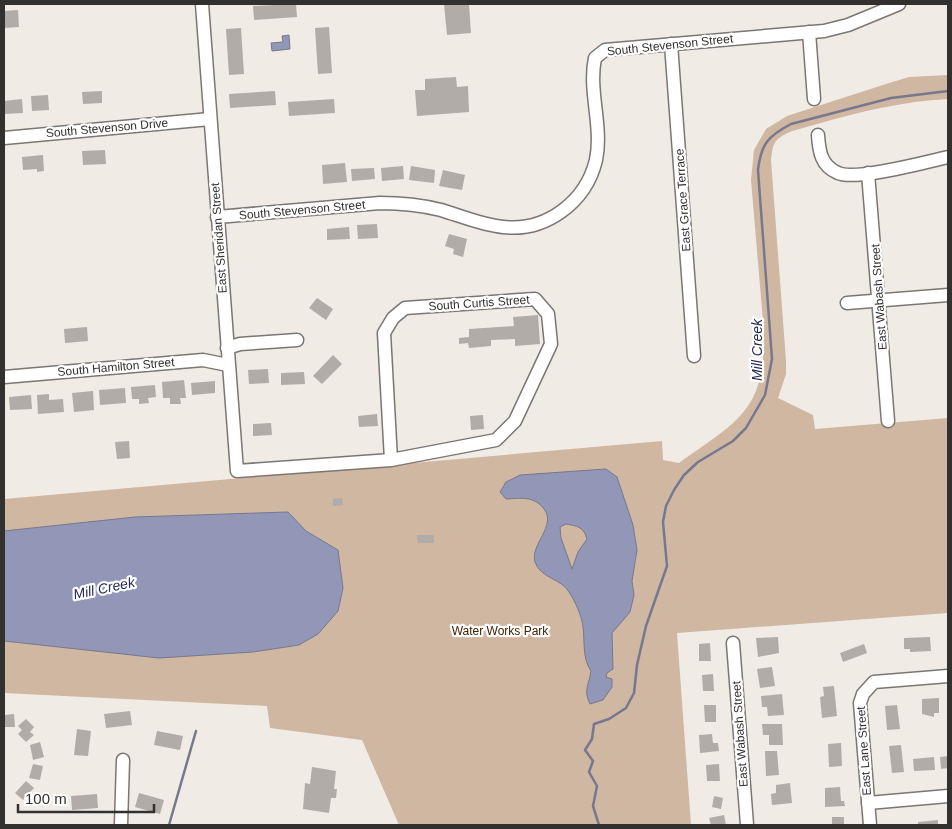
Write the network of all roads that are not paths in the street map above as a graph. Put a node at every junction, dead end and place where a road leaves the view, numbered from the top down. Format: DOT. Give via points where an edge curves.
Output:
graph roads {
  1 [pos="202,4"];
  2 [pos="899,4"];
  3 [pos="809,32"];
  4 [pos="671,44"];
  5 [pos="814,99"];
  6 [pos="210,119"];
  7 [pos="818,135"];
  8 [pos="4,138"];
  9 [pos="948,158"];
  10 [pos="868,173"];
  11 [pos="218,217"];
  12 [pos="948,295"];
  13 [pos="879,301"];
  14 [pos="847,303"];
  15 [pos="297,340"];
  16 [pos="227,348"];
  17 [pos="694,356"];
  18 [pos="228,365"];
  19 [pos="4,377"];
  20 [pos="888,421"];
  21 [pos="391,460"];
  22 [pos="237,471"];
  23 [pos="733,643"];
  24 [pos="948,676"];
  25 [pos="123,760"];
  26 [pos="948,796"];
  27 [pos="868,803"];
  28 [pos="122,825"];
  29 [pos="747,825"];
  30 [pos="870,825"];
  1 -- 6 [label="street, East Sheridan Street"];
  2 -- 3 [label="street, South Stevenson Street" via="848,25"];
  3 -- 4 [label="street, South Stevenson Street"];
  3 -- 5 [label="street"];
  4 -- 11 [label="street, South Stevenson Street" via="605,50 595,58 592,71 598,143 592,174 581,192 563,211 550,219 505,228 406,203"];
  4 -- 17 [label="street, East Grace Terrace"];
  6 -- 8 [label="street, South Stevenson Drive"];
  6 -- 11 [label="street, East Sheridan Street"];
  7 -- 10 [label="street" via="819,151 829,168 848,176"];
  9 -- 10 [label="street"];
  10 -- 13 [label="street, East Wabash Street"];
  11 -- 16 [label="street, East Sheridan Street"];
  12 -- 13 [label="street"];
  13 -- 14 [label="street"];
  13 -- 20 [label="street, East Wabash Street"];
  15 -- 16 [label="street"];
  16 -- 18 [label="street, East Sheridan Street"];
  18 -- 19 [label="street, South Hamilton Street" via="203,360"];
  18 -- 22 [label="street, East Sheridan Street"];
  21 -- 21 [label="street, South Curtis Street" via="384,333 393,318 405,308 535,299 548,314 551,344 515,421 496,440"];
  21 -- 22 [label="street, South Curtis Street"];
  23 -- 29 [label="street, East Wabash Street"];
  24 -- 27 [label="street, East Lane Street" via="874,682 863,694 860,704"];
  25 -- 28 [label="street"];
  26 -- 27 [label="street"];
  27 -- 30 [label="street, East Lane Street"];
}
